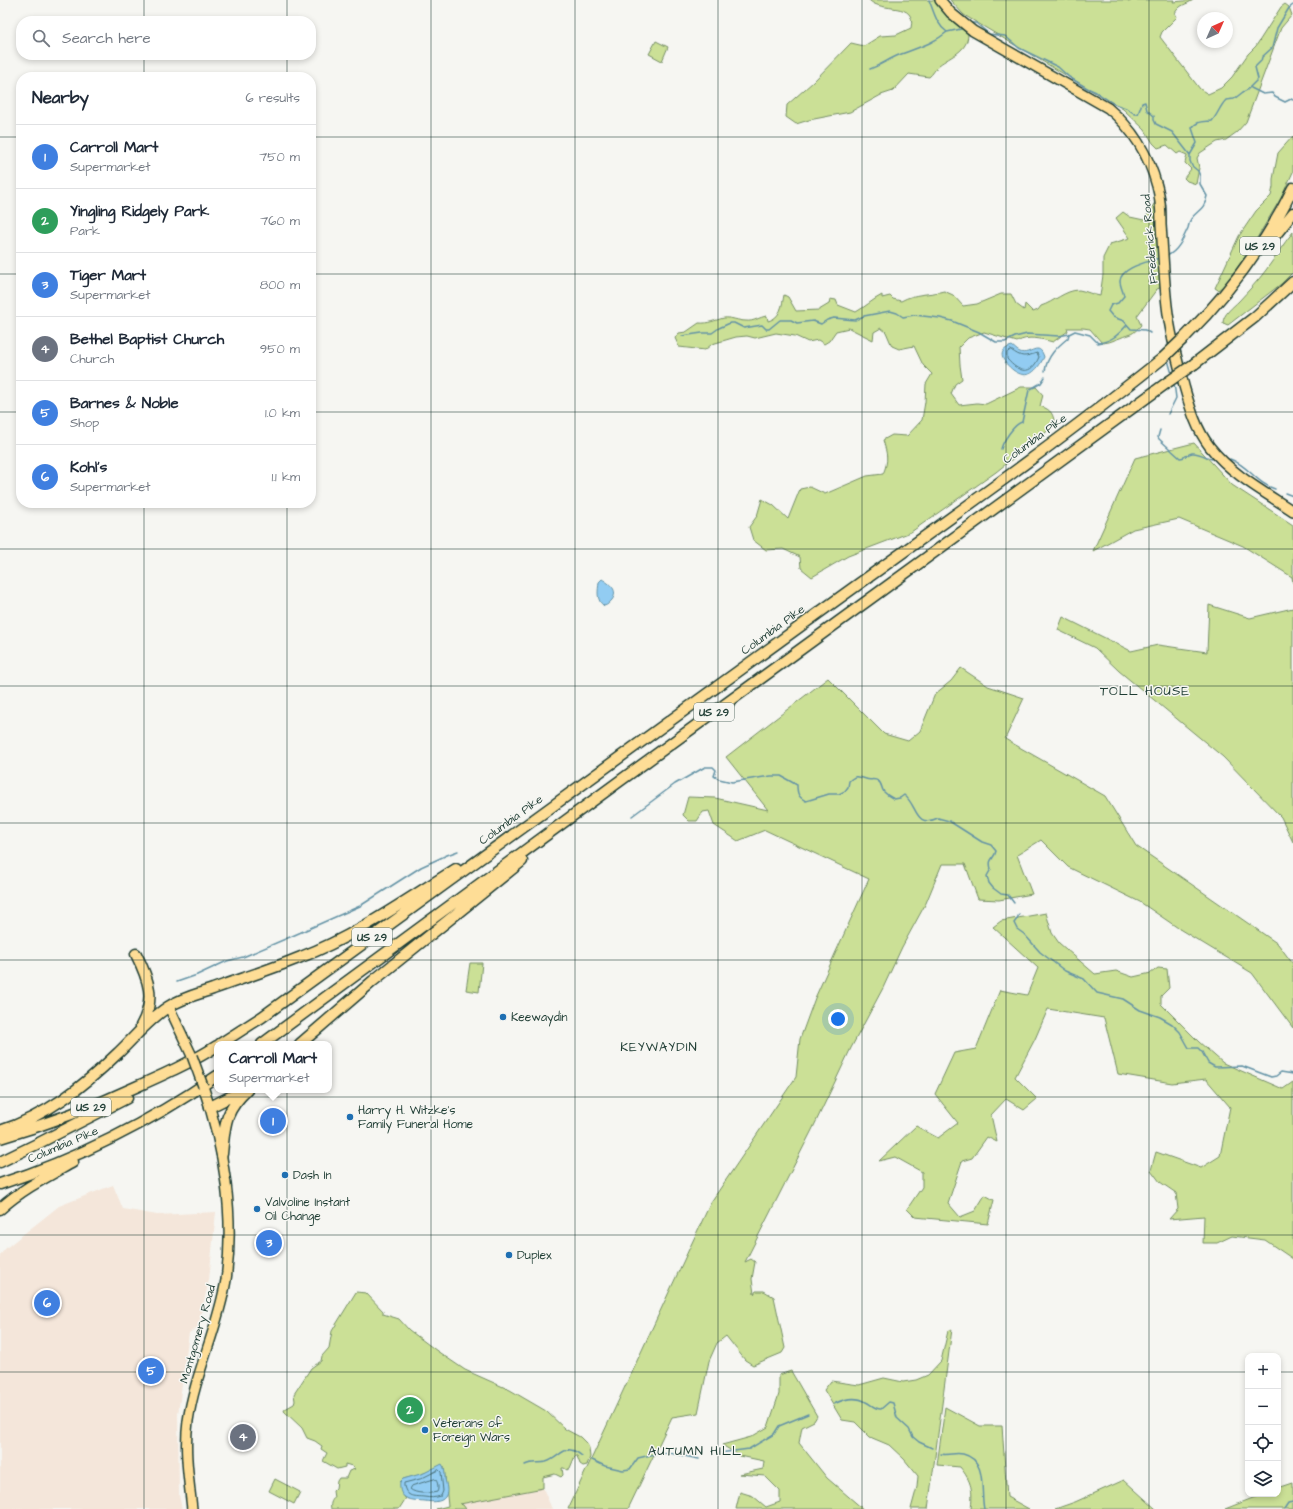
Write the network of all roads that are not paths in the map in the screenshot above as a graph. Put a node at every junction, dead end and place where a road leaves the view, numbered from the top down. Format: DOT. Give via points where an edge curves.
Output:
graph roads {
  1 [pos="940,0"];
  2 [pos="1293,188"];
  3 [pos="1293,213"];
  4 [pos="1293,282"];
  5 [pos="1293,290"];
  6 [pos="1221,299"];
  7 [pos="1255,317"];
  8 [pos="1293,511"];
  9 [pos="617,783"];
  10 [pos="522,828"];
  11 [pos="136,954"];
  12 [pos="168,1007"];
  13 [pos="137,1035"];
  14 [pos="224,1041"];
  15 [pos="266,1041"];
  16 [pos="303,1041"];
  17 [pos="214,1048"];
  18 [pos="178,1068"];
  19 [pos="214,1078"];
  20 [pos="236,1093"];
  21 [pos="242,1093"];
  22 [pos="208,1103"];
  23 [pos="0,1131"];
  24 [pos="0,1138"];
  25 [pos="114,1138"];
  26 [pos="222,1154"];
  27 [pos="0,1162"];
  28 [pos="0,1184"];
  29 [pos="0,1209"];
  30 [pos="192,1509"];
  1 -- 8 [label="main road, Frederick Road" via="950,13 974,31 1108,108 1132,134 1148,160 1158,187 1170,327 1197,425 1209,447 1219,457 1252,484"];
  2 -- 6 [label="highway, Columbia Pike / US 29" via="1260,246"];
  3 -- 6 [label="highway"];
  4 -- 7 [label="highway, US 29"];
  5 -- 7 [label="highway"];
  6 -- 10 [label="highway, Columbia Pike / US 29, bridge" via="1186,337 1126,388"];
  7 -- 9 [label="highway, US 29, bridge"];
  9 -- 15 [label="highway, US 29"];
  9 -- 16 [label="highway" via="372,981"];
  10 -- 12 [label="highway" via="341,939 302,957"];
  10 -- 14 [label="highway, Columbia Pike / US 29"];
  11 -- 13 [label="highway" via="149,985 150,1002 146,1018"];
  12 -- 13 [label="highway" via="156,1015"];
  12 -- 22 [label="main road, Montgomery Road, bridge" via="187,1045"];
  13 -- 23 [label="highway" via="96,1074 67,1097 31,1118"];
  17 -- 18 [label="highway, Columbia Pike / US 29"];
  18 -- 24 [label="highway, Columbia Pike / US 29" via="100,1104"];
  18 -- 27 [label="highway" via="110,1108"];
  19 -- 25 [label="highway, Columbia Pike"];
  20 -- 22 [label="highway"];
  21 -- 26 [label="highway" via="228,1112 225,1121"];
  22 -- 26 [label="main road, Montgomery Road"];
  25 -- 28 [label="highway, Columbia Pike" via="48,1167"];
  25 -- 29 [label="highway" via="30,1185"];
  26 -- 30 [label="main road, Montgomery Road" via="228,1215 228,1260 214,1332 195,1390 188,1422 187,1467"];
}
